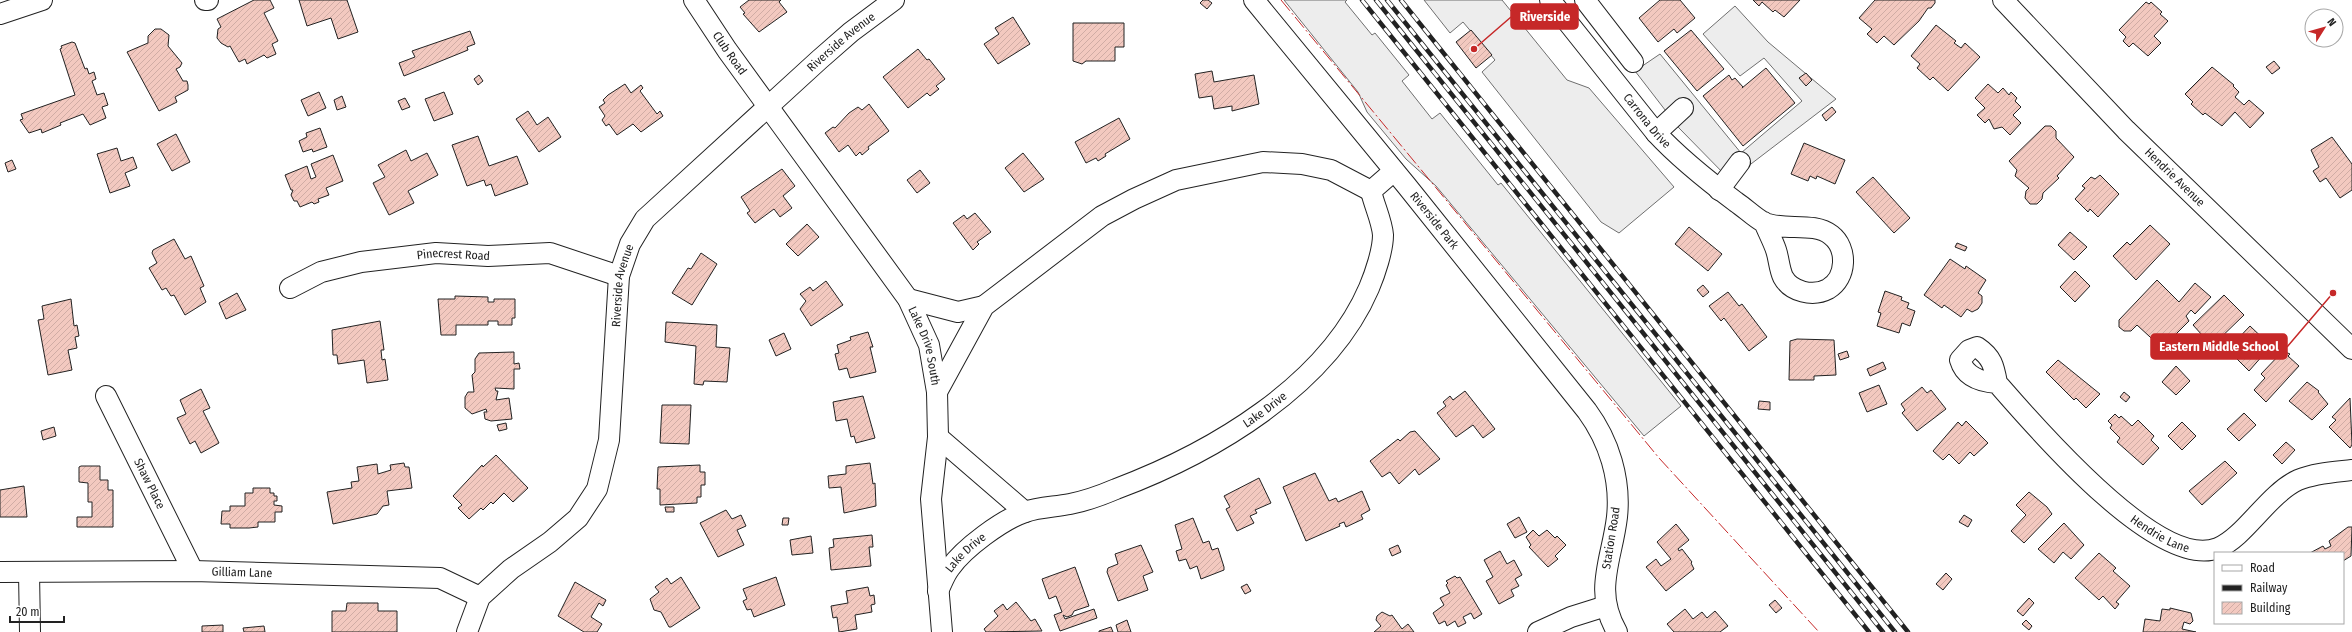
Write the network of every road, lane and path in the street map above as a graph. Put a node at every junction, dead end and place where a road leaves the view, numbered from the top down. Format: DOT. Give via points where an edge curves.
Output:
graph roads {
  1 [pos="42,0"];
  2 [pos="694,0"];
  3 [pos="894,0"];
  4 [pos="1254,0"];
  5 [pos="1550,0"];
  6 [pos="1585,0"];
  7 [pos="2003,0"];
  8 [pos="0,14"];
  9 [pos="1633,62"];
  10 [pos="768,106"];
  11 [pos="1683,108"];
  12 [pos="1656,133"];
  13 [pos="1740,162"];
  14 [pos="1394,171"];
  15 [pos="1719,190"];
  16 [pos="1371,191"];
  17 [pos="1764,222"];
  18 [pos="619,276"];
  19 [pos="290,288"];
  20 [pos="908,299"];
  21 [pos="984,306"];
  22 [pos="2352,349"];
  23 [pos="1997,384"];
  24 [pos="937,392"];
  25 [pos="106,396"];
  26 [pos="938,437"];
  27 [pos="1607,446"];
  28 [pos="2352,470"];
  29 [pos="1025,512"];
  30 [pos="193,571"];
  31 [pos="0,572"];
  32 [pos="29,572"];
  33 [pos="938,591"];
  34 [pos="480,597"];
  35 [pos="1606,606"];
  36 [pos="30,632"];
  37 [pos="467,632"];
  38 [pos="942,632"];
  39 [pos="1538,632"];
  40 [pos="1617,632"];
  1 -- 8 [label="street"];
  2 -- 10 [label="street, Club Road"];
  3 -- 10 [label="street, Riverside Avenue" via="851,32"];
  4 -- 14 [label="street, Riverside Park"];
  5 -- 12 [label="street, Carrona Drive"];
  6 -- 9 [label="street"];
  7 -- 22 [label="street, Hendrie Avenue" via="2126,130"];
  10 -- 18 [label="street, Riverside Avenue" via="645,219 630,244"];
  10 -- 20 [label="street, Lake Drive South"];
  11 -- 12 [label="street"];
  12 -- 15 [label="street, Carrona Drive"];
  13 -- 15 [label="street"];
  14 -- 16 [label="street"];
  14 -- 27 [label="street, Riverside Park" via="1587,411"];
  15 -- 17 [label="street, Carrona Drive"];
  16 -- 21 [label="street" via="1331,170 1302,164 1262,162 1176,180 1102,216"];
  16 -- 29 [label="street, Lake Drive" via="1383,235 1376,272 1358,313 1337,341 1292,389 1248,424 1216,444 1116,489 1072,503"];
  18 -- 19 [label="street, Pinecrest Road" via="550,253 488,256 436,253 361,262 321,272"];
  18 -- 34 [label="street, Riverside Avenue" via="609,440 597,489 578,518 550,542 511,569"];
  20 -- 21 [label="street" via="958,312"];
  20 -- 24 [label="street, Lake Drive South" via="929,345"];
  21 -- 24 [label="street"];
  23 -- 28 [label="street, Hendrie Lane" via="2078,474 2155,533 2184,548 2203,552 2218,548 2238,533 2284,489 2298,480"];
  24 -- 26 [label="street, Lake Drive South"];
  25 -- 30 [label="street, Shaw Place"];
  26 -- 29 [label="street"];
  26 -- 33 [label="street, Lake Drive South" via="931,499"];
  27 -- 35 [label="street, Station Road" via="1618,505 1604,582"];
  29 -- 33 [label="street, Lake Drive" via="996,528 972,546 950,568"];
  30 -- 32 [label="street, Gilliam Lane"];
  30 -- 34 [label="street, Gilliam Lane" via="440,578"];
  31 -- 32 [label="street, Gilliam Lane"];
  32 -- 36 [label="street"];
  33 -- 38 [label="street, Lake Drive South"];
  34 -- 37 [label="street, Riverside Avenue"];
  35 -- 39 [label="street"];
  35 -- 40 [label="street, Station Road"];
}
